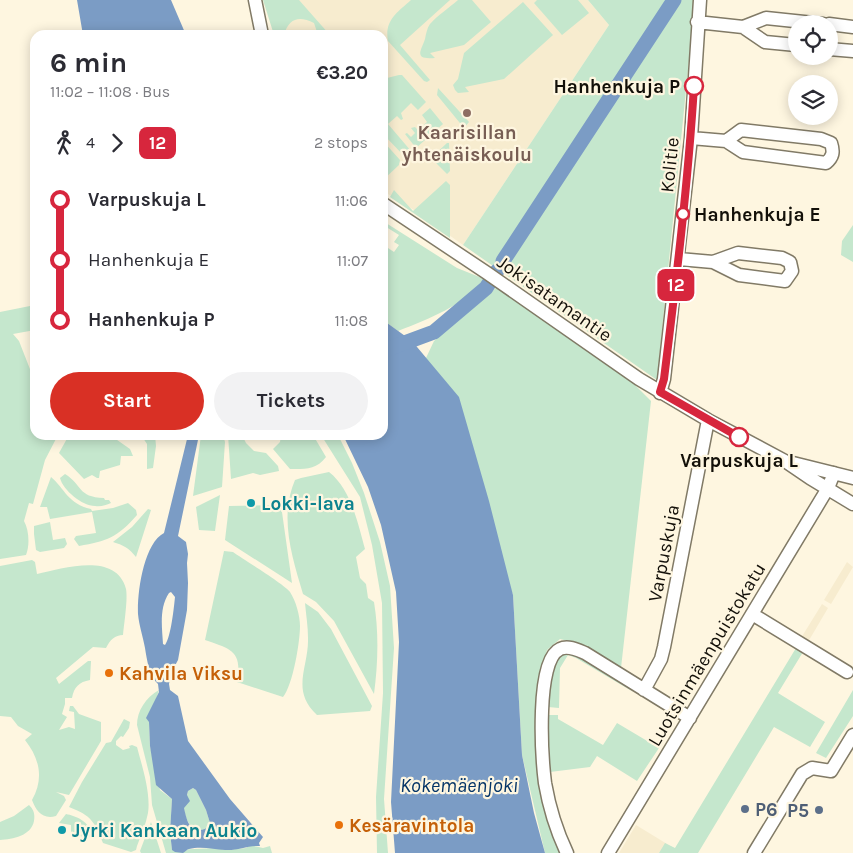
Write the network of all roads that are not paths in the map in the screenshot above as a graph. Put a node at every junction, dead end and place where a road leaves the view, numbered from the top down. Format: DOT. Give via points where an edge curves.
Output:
graph roads {
  1 [pos="255,0"];
  2 [pos="700,0"];
  3 [pos="788,20"];
  4 [pos="698,22"];
  5 [pos="838,25"];
  6 [pos="743,27"];
  7 [pos="853,27"];
  8 [pos="261,30"];
  9 [pos="788,44"];
  10 [pos="838,50"];
  11 [pos="853,51"];
  12 [pos="691,138"];
  13 [pos="726,141"];
  14 [pos="388,207"];
  15 [pos="679,259"];
  16 [pos="713,262"];
  17 [pos="660,392"];
  18 [pos="708,420"];
  19 [pos="785,461"];
  20 [pos="834,473"];
  21 [pos="853,478"];
  22 [pos="828,488"];
  23 [pos="853,504"];
  24 [pos="752,614"];
  25 [pos="847,672"];
  26 [pos="644,690"];
  27 [pos="690,718"];
  28 [pos="853,735"];
  29 [pos="567,853"];
  30 [pos="608,853"];
  31 [pos="754,853"];
  1 -- 8 [label="street"];
  2 -- 4 [label="street, Kolitie"];
  3 -- 6 [label="street" via="766,18"];
  4 -- 6 [label="street"];
  4 -- 12 [label="street, Kolitie"];
  5 -- 7 [label="street"];
  6 -- 9 [label="street" via="765,42"];
  10 -- 11 [label="street"];
  12 -- 13 [label="street"];
  12 -- 15 [label="street, Kolitie"];
  13 -- 13 [label="street" via="742,152 826,164 834,152 830,143 821,139 741,130"];
  14 -- 17 [label="street, Jokisatamantie"];
  15 -- 16 [label="street"];
  15 -- 17 [label="street, Kolitie"];
  16 -- 16 [label="street" via="738,253 782,258 790,262 792,271 785,281 774,281 739,275"];
  17 -- 18 [label="street, Jokisatamantie"];
  18 -- 19 [label="street, Jokisatamantie"];
  18 -- 26 [label="street, Varpuskuja" via="664,648"];
  19 -- 20 [label="street"];
  19 -- 22 [label="street"];
  20 -- 21 [label="street"];
  20 -- 22 [label="street, Luotsinmäenpuistokatu"];
  22 -- 23 [label="street"];
  22 -- 24 [label="street, Luotsinmäenpuistokatu"];
  24 -- 25 [label="street"];
  24 -- 27 [label="street, Luotsinmäenpuistokatu"];
  26 -- 27 [label="street"];
  26 -- 29 [label="street" via="585,654 567,647 559,649 546,667 543,754 546,784"];
  27 -- 30 [label="street, Luotsinmäenpuistokatu"];
  28 -- 31 [label="street" via="831,771 812,768 802,774"];
}
